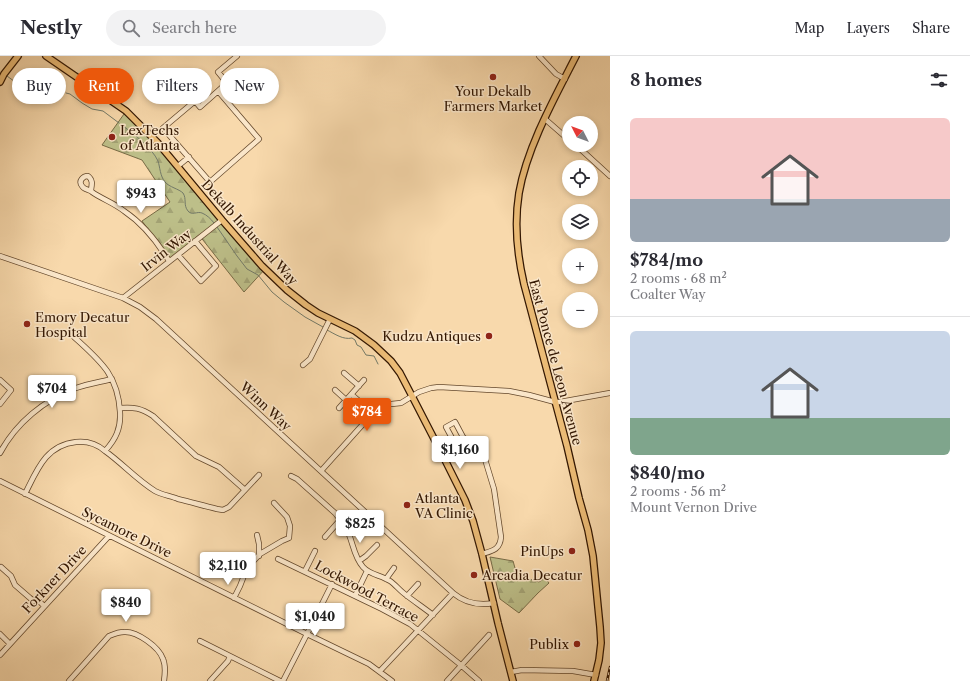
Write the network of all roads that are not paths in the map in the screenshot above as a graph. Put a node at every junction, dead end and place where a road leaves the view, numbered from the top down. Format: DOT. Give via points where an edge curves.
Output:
graph roads {
  1 [pos="18,56"];
  2 [pos="46,56"];
  3 [pos="237,56"];
  4 [pos="539,56"];
  5 [pos="576,56"];
  6 [pos="565,78"];
  7 [pos="0,82"];
  8 [pos="218,91"];
  9 [pos="545,119"];
  10 [pos="562,134"];
  11 [pos="584,152"];
  12 [pos="189,157"];
  13 [pos="178,166"];
  14 [pos="610,176"];
  15 [pos="91,190"];
  16 [pos="222,220"];
  17 [pos="195,241"];
  18 [pos="178,255"];
  19 [pos="0,256"];
  20 [pos="169,261"];
  21 [pos="123,298"];
  22 [pos="330,319"];
  23 [pos="72,336"];
  24 [pos="303,365"];
  25 [pos="344,373"];
  26 [pos="112,379"];
  27 [pos="0,380"];
  28 [pos="364,380"];
  29 [pos="359,386"];
  30 [pos="335,390"];
  31 [pos="610,393"];
  32 [pos="352,395"];
  33 [pos="412,396"];
  34 [pos="346,400"];
  35 [pos="555,402"];
  36 [pos="0,404"];
  37 [pos="120,408"];
  38 [pos="339,408"];
  39 [pos="373,413"];
  40 [pos="470,442"];
  41 [pos="105,451"];
  42 [pos="0,453"];
  43 [pos="321,471"];
  44 [pos="259,475"];
  45 [pos="291,476"];
  46 [pos="0,481"];
  47 [pos="245,490"];
  48 [pos="25,494"];
  49 [pos="274,503"];
  50 [pos="340,520"];
  51 [pos="257,535"];
  52 [pos="109,536"];
  53 [pos="324,537"];
  54 [pos="377,545"];
  55 [pos="315,551"];
  56 [pos="482,554"];
  57 [pos="259,556"];
  58 [pos="227,557"];
  59 [pos="278,559"];
  60 [pos="359,561"];
  61 [pos="1,567"];
  62 [pos="394,568"];
  63 [pos="305,571"];
  64 [pos="367,571"];
  65 [pos="244,575"];
  66 [pos="386,579"];
  67 [pos="332,584"];
  68 [pos="418,584"];
  69 [pos="453,593"];
  70 [pos="355,596"];
  71 [pos="407,596"];
  72 [pos="234,598"];
  73 [pos="494,603"];
  74 [pos="44,606"];
  75 [pos="433,615"];
  76 [pos="418,630"];
  77 [pos="0,634"];
  78 [pos="308,634"];
  79 [pos="489,635"];
  80 [pos="200,641"];
  81 [pos="10,644"];
  82 [pos="0,655"];
  83 [pos="230,656"];
  84 [pos="462,666"];
  85 [pos="380,671"];
  86 [pos="510,672"];
  87 [pos="595,678"];
  88 [pos="68,681"];
  89 [pos="164,681"];
  90 [pos="210,681"];
  91 [pos="281,681"];
  92 [pos="392,681"];
  93 [pos="448,681"];
  94 [pos="479,681"];
  95 [pos="513,681"];
  1 -- 7 [label="main road"];
  2 -- 13 [label="main road, Dekalb Industrial Way" via="126,111"];
  3 -- 8 [label="street" via="218,72 227,83"];
  4 -- 6 [label="street" via="556,74"];
  5 -- 6 [label="main road, East Ponce de Leon Avenue"];
  6 -- 9 [label="main road, East Ponce de Leon Avenue"];
  8 -- 12 [label="street" via="200,107 195,101 163,128"];
  8 -- 12 [label="street" via="259,139 210,182"];
  9 -- 10 [label="street"];
  9 -- 35 [label="main road, East Ponce de Leon Avenue" via="522,181 517,212 517,238 522,272"];
  11 -- 14 [label="street"];
  12 -- 13 [label="street"];
  13 -- 16 [label="main road, Dekalb Industrial Way"];
  15 -- 20 [label="street" via="124,210 141,225"];
  16 -- 17 [label="street, Irvin Way"];
  16 -- 22 [label="main road, Dekalb Industrial Way" via="283,286 306,305"];
  17 -- 18 [label="street, Irvin Way"];
  17 -- 18 [label="street" via="216,266 202,281"];
  18 -- 20 [label="street, Irvin Way"];
  19 -- 21 [label="street, Winn Way"];
  20 -- 21 [label="street, Irvin Way"];
  21 -- 43 [label="street, Winn Way" via="156,319"];
  22 -- 24 [label="street" via="310,359"];
  22 -- 33 [label="main road, Dekalb Industrial Way" via="355,331 380,350 400,373"];
  23 -- 26 [label="street" via="99,360"];
  25 -- 29 [label="street"];
  26 -- 37 [label="street"];
  26 -- 42 [label="street" via="71,390 41,406 15,431"];
  27 -- 36 [label="street" via="11,390"];
  28 -- 29 [label="street"];
  29 -- 32 [label="street"];
  30 -- 34 [label="street"];
  31 -- 35 [label="street"];
  32 -- 34 [label="street"];
  32 -- 39 [label="street"];
  33 -- 35 [label="street" via="431,388 449,387 518,392"];
  33 -- 39 [label="street" via="401,403 382,405"];
  33 -- 56 [label="main road, Dekalb Industrial Way" via="465,500"];
  34 -- 38 [label="street"];
  35 -- 87 [label="main road, East Ponce de Leon Avenue" via="593,556 601,643"];
  37 -- 41 [label="street" via="118,430"];
  37 -- 47 [label="street" via="142,410 153,416 196,456 220,467"];
  39 -- 43 [label="street"];
  40 -- 40 [label="street" via="463,437 455,422 446,427 459,451"];
  40 -- 56 [label="street" via="484,456 494,489 501,538 496,549"];
  41 -- 47 [label="street" via="152,490 220,510 229,507"];
  41 -- 48 [label="street" via="92,444 80,442 68,443 57,448 43,460"];
  43 -- 69 [label="street, Winn Way"];
  44 -- 47 [label="street"];
  45 -- 50 [label="street"];
  46 -- 48 [label="street, Sycamore Drive"];
  48 -- 52 [label="street, Sycamore Drive"];
  49 -- 57 [label="street" via="287,516 290,526 289,538"];
  50 -- 53 [label="street"];
  50 -- 60 [label="street" via="346,528"];
  51 -- 57 [label="street" via="260,544"];
  52 -- 72 [label="street, Sycamore Drive"];
  52 -- 74 [label="street, Forkner Drive"];
  54 -- 60 [label="street"];
  55 -- 63 [label="street"];
  56 -- 73 [label="main road, Dekalb Industrial Way"];
  57 -- 65 [label="street"];
  58 -- 65 [label="street"];
  59 -- 63 [label="street, Lockwood Terrace"];
  60 -- 64 [label="street"];
  61 -- 74 [label="street" via="11,576 15,585"];
  62 -- 66 [label="street"];
  63 -- 67 [label="street, Lockwood Terrace"];
  64 -- 66 [label="street"];
  64 -- 70 [label="street"];
  65 -- 72 [label="street"];
  66 -- 71 [label="street"];
  67 -- 70 [label="street, Lockwood Terrace"];
  67 -- 78 [label="street"];
  68 -- 71 [label="street"];
  69 -- 73 [label="street, Winn Way" via="466,602"];
  69 -- 75 [label="street"];
  70 -- 76 [label="street, Lockwood Terrace"];
  71 -- 75 [label="street"];
  72 -- 78 [label="street, Sycamore Drive"];
  73 -- 86 [label="main road, Dekalb Industrial Way"];
  74 -- 81 [label="street, Forkner Drive"];
  75 -- 76 [label="street"];
  76 -- 84 [label="street, Lockwood Terrace"];
  76 -- 85 [label="street"];
  77 -- 81 [label="street"];
  78 -- 85 [label="street, Sycamore Drive"];
  78 -- 91 [label="street"];
  79 -- 84 [label="street"];
  80 -- 83 [label="street"];
  81 -- 82 [label="street, Forkner Drive"];
  83 -- 90 [label="street"];
  83 -- 91 [label="street"];
  84 -- 93 [label="street"];
  84 -- 94 [label="street, Lockwood Terrace"];
  85 -- 92 [label="street, Sycamore Drive"];
  86 -- 87 [label="street" via="573,671"];
  86 -- 95 [label="main road, Dekalb Industrial Way"];
  88 -- 89 [label="street" via="109,636 125,632 146,640 159,651 163,659"];
}
